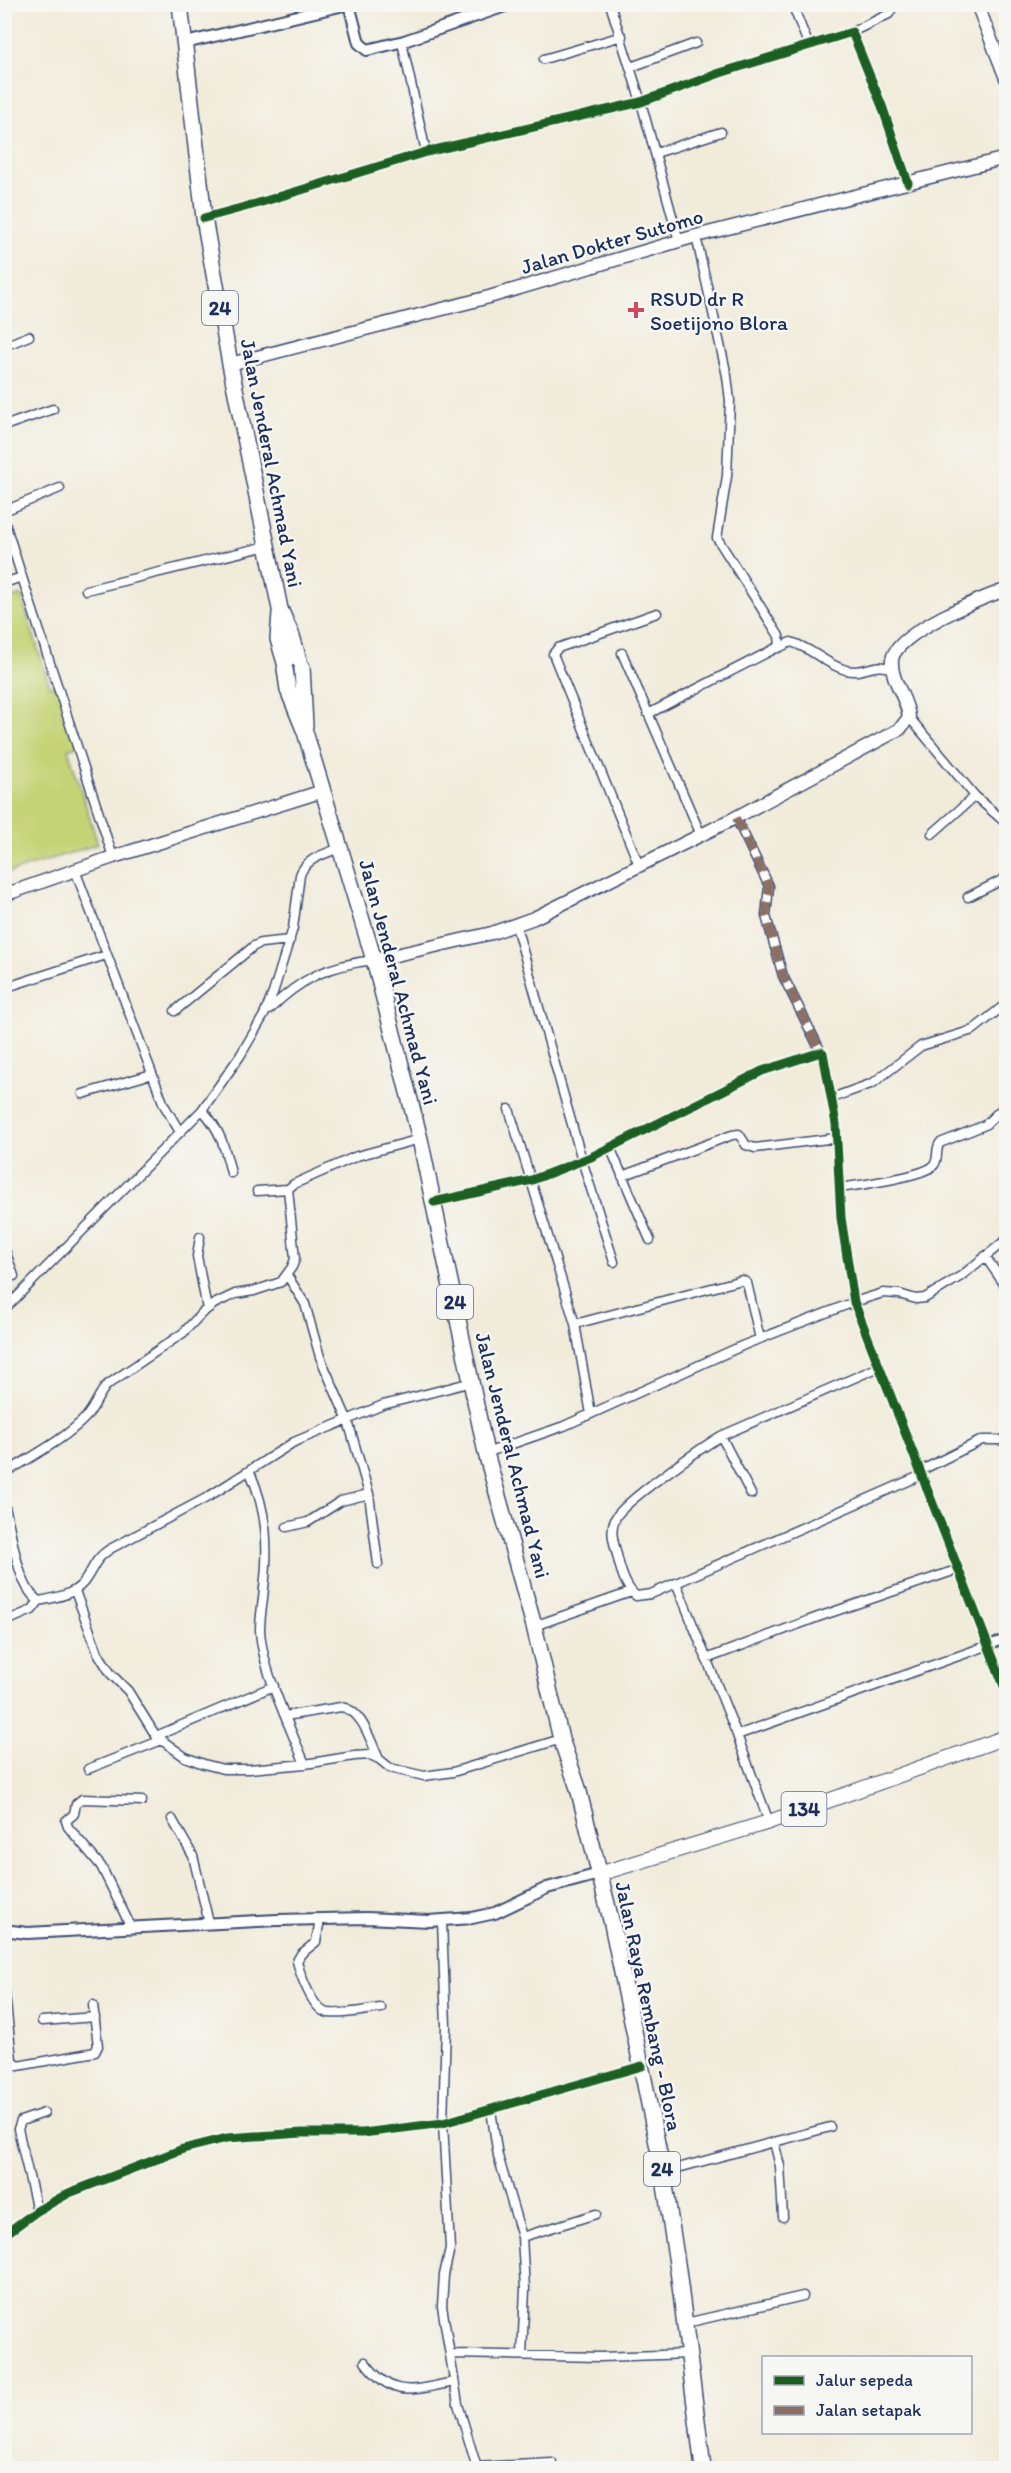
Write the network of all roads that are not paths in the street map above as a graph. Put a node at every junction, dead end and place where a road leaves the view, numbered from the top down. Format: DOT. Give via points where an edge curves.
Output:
graph roads {
  1 [pos="180,4"];
  2 [pos="348,4"];
  3 [pos="511,4"];
  4 [pos="610,4"];
  5 [pos="792,4"];
  6 [pos="895,4"];
  7 [pos="977,4"];
  8 [pos="852,32"];
  9 [pos="621,36"];
  10 [pos="402,42"];
  11 [pos="185,43"];
  12 [pos="696,43"];
  13 [pos="809,46"];
  14 [pos="544,58"];
  15 [pos="631,67"];
  16 [pos="1006,78"];
  17 [pos="641,102"];
  18 [pos="721,132"];
  19 [pos="426,153"];
  20 [pos="656,153"];
  21 [pos="1006,158"];
  22 [pos="908,183"];
  23 [pos="204,218"];
  24 [pos="696,236"];
  25 [pos="679,241"];
  26 [pos="29,336"];
  27 [pos="4,346"];
  28 [pos="230,364"];
  29 [pos="53,410"];
  30 [pos="4,426"];
  31 [pos="60,488"];
  32 [pos="4,512"];
  33 [pos="4,520"];
  34 [pos="267,546"];
  35 [pos="22,578"];
  36 [pos="4,583"];
  37 [pos="86,590"];
  38 [pos="1006,590"];
  39 [pos="657,613"];
  40 [pos="778,648"];
  41 [pos="622,652"];
  42 [pos="892,669"];
  43 [pos="648,714"];
  44 [pos="909,717"];
  45 [pos="323,791"];
  46 [pos="975,796"];
  47 [pos="736,818"];
  48 [pos="1006,822"];
  49 [pos="932,834"];
  50 [pos="701,835"];
  51 [pos="340,848"];
  52 [pos="113,857"];
  53 [pos="639,866"];
  54 [pos="75,870"];
  55 [pos="1006,878"];
  56 [pos="4,895"];
  57 [pos="968,897"];
  58 [pos="516,926"];
  59 [pos="290,940"];
  60 [pos="106,955"];
  61 [pos="374,960"];
  62 [pos="4,988"];
  63 [pos="1006,1004"];
  64 [pos="175,1011"];
  65 [pos="264,1015"];
  66 [pos="821,1052"];
  67 [pos="152,1074"];
  68 [pos="83,1094"];
  69 [pos="832,1098"];
  70 [pos="1006,1105"];
  71 [pos="509,1109"];
  72 [pos="202,1110"];
  73 [pos="180,1132"];
  74 [pos="836,1138"];
  75 [pos="420,1139"];
  76 [pos="610,1147"];
  77 [pos="582,1160"];
  78 [pos="231,1173"];
  79 [pos="622,1176"];
  80 [pos="532,1180"];
  81 [pos="839,1188"];
  82 [pos="288,1189"];
  83 [pos="257,1191"];
  84 [pos="434,1202"];
  85 [pos="200,1237"];
  86 [pos="650,1240"];
  87 [pos="1006,1240"];
  88 [pos="4,1247"];
  89 [pos="985,1256"];
  90 [pos="614,1262"];
  91 [pos="10,1271"];
  92 [pos="287,1275"];
  93 [pos="1006,1287"];
  94 [pos="854,1302"];
  95 [pos="207,1309"];
  96 [pos="4,1310"];
  97 [pos="575,1324"];
  98 [pos="760,1339"];
  99 [pos="879,1367"];
  100 [pos="471,1382"];
  101 [pos="591,1414"];
  102 [pos="348,1421"];
  103 [pos="721,1436"];
  104 [pos="1006,1440"];
  105 [pos="486,1453"];
  106 [pos="250,1472"];
  107 [pos="921,1473"];
  108 [pos="4,1474"];
  109 [pos="369,1494"];
  110 [pos="751,1494"];
  111 [pos="4,1504"];
  112 [pos="287,1527"];
  113 [pos="378,1564"];
  114 [pos="959,1569"];
  115 [pos="677,1585"];
  116 [pos="75,1591"];
  117 [pos="631,1592"];
  118 [pos="39,1601"];
  119 [pos="4,1623"];
  120 [pos="534,1626"];
  121 [pos="1006,1639"];
  122 [pos="989,1646"];
  123 [pos="706,1659"];
  124 [pos="274,1686"];
  125 [pos="1006,1692"];
  126 [pos="285,1716"];
  127 [pos="737,1735"];
  128 [pos="1006,1737"];
  129 [pos="159,1738"];
  130 [pos="561,1739"];
  131 [pos="379,1759"];
  132 [pos="305,1764"];
  133 [pos="88,1769"];
  134 [pos="142,1801"];
  135 [pos="172,1819"];
  136 [pos="769,1822"];
  137 [pos="599,1874"];
  138 [pos="320,1919"];
  139 [pos="442,1921"];
  140 [pos="209,1923"];
  141 [pos="131,1927"];
  142 [pos="5,1929"];
  143 [pos="4,1984"];
  144 [pos="93,2005"];
  145 [pos="381,2008"];
  146 [pos="94,2017"];
  147 [pos="42,2021"];
  148 [pos="8,2061"];
  149 [pos="642,2066"];
  150 [pos="491,2110"];
  151 [pos="44,2114"];
  152 [pos="443,2123"];
  153 [pos="830,2127"];
  154 [pos="774,2142"];
  155 [pos="663,2172"];
  156 [pos="37,2211"];
  157 [pos="596,2214"];
  158 [pos="783,2217"];
  159 [pos="4,2235"];
  160 [pos="522,2237"];
  161 [pos="803,2296"];
  162 [pos="686,2323"];
  163 [pos="450,2354"];
  164 [pos="690,2354"];
  165 [pos="522,2355"];
  166 [pos="365,2361"];
  167 [pos="454,2382"];
  168 [pos="552,2463"];
  169 [pos="477,2468"];
  170 [pos="703,2469"];
  1 -- 11 [label="highway, Jalan Jenderal Achmad Yani / 24"];
  2 -- 10 [label="street" via="362,48"];
  2 -- 11 [label="street"];
  3 -- 10 [label="street"];
  4 -- 9 [label="street"];
  5 -- 13 [label="street"];
  6 -- 8 [label="street" via="889,14"];
  7 -- 16 [label="main road"];
  8 -- 13 [label="street"];
  8 -- 22 [label="street"];
  9 -- 14 [label="street"];
  9 -- 15 [label="street"];
  10 -- 19 [label="street"];
  11 -- 23 [label="highway, Jalan Jenderal Achmad Yani / 24"];
  12 -- 15 [label="street"];
  13 -- 17 [label="street"];
  15 -- 17 [label="street"];
  17 -- 19 [label="street"];
  17 -- 20 [label="street"];
  18 -- 20 [label="street"];
  19 -- 23 [label="street"];
  20 -- 25 [label="street"];
  21 -- 22 [label="main road, Jalan Dokter Sutomo"];
  22 -- 24 [label="main road, Jalan Dokter Sutomo"];
  23 -- 28 [label="highway, Jalan Jenderal Achmad Yani / 24"];
  24 -- 25 [label="main road, Jalan Dokter Sutomo"];
  24 -- 40 [label="street" via="730,401 727,476 717,538 779,636"];
  25 -- 28 [label="main road, Jalan Dokter Sutomo" via="489,297"];
  26 -- 27 [label="street"];
  28 -- 34 [label="highway, Jalan Jenderal Achmad Yani / 24"];
  29 -- 30 [label="street"];
  31 -- 32 [label="street"];
  33 -- 35 [label="street"];
  34 -- 37 [label="street"];
  34 -- 45 [label="highway, Jalan Jenderal Achmad Yani / 24" via="280,609 278,639 293,665 305,732"];
  35 -- 36 [label="street"];
  35 -- 52 [label="street"];
  38 -- 42 [label="main road" via="919,630 898,646"];
  39 -- 53 [label="street" via="558,648 553,654"];
  40 -- 42 [label="street" via="791,642 804,645 835,667 854,672 884,665"];
  40 -- 43 [label="street"];
  41 -- 43 [label="street"];
  42 -- 44 [label="main road"];
  43 -- 50 [label="street"];
  44 -- 46 [label="street"];
  44 -- 47 [label="main road" via="900,729"];
  45 -- 51 [label="highway, Jalan Jenderal Achmad Yani / 24"];
  45 -- 52 [label="main road"];
  46 -- 48 [label="street"];
  46 -- 49 [label="street"];
  47 -- 50 [label="main road"];
  47 -- 66 [label="street" via="769,886 766,916 783,976"];
  50 -- 53 [label="main road"];
  51 -- 59 [label="street" via="304,867"];
  51 -- 61 [label="highway, Jalan Jenderal Achmad Yani / 24"];
  52 -- 54 [label="main road"];
  53 -- 58 [label="main road"];
  54 -- 56 [label="main road"];
  54 -- 60 [label="street"];
  55 -- 57 [label="street"];
  58 -- 61 [label="main road"];
  58 -- 77 [label="street"];
  59 -- 64 [label="street" via="254,946"];
  59 -- 65 [label="street"];
  60 -- 62 [label="street"];
  60 -- 67 [label="street"];
  61 -- 65 [label="street" via="344,963 316,974 282,996"];
  61 -- 75 [label="highway, Jalan Jenderal Achmad Yani / 24"];
  63 -- 69 [label="street" via="973,1030 921,1046 873,1083"];
  65 -- 72 [label="street"];
  66 -- 69 [label="street"];
  66 -- 76 [label="street" via="762,1071"];
  67 -- 68 [label="street"];
  67 -- 73 [label="street"];
  69 -- 74 [label="street"];
  70 -- 81 [label="street" via="985,1125 939,1143 936,1162 928,1170"];
  71 -- 80 [label="street"];
  72 -- 73 [label="street"];
  72 -- 78 [label="street" via="223,1140"];
  73 -- 96 [label="street"];
  74 -- 79 [label="street" via="755,1148 746,1145 739,1134 732,1135"];
  74 -- 81 [label="street"];
  75 -- 82 [label="street" via="357,1156"];
  75 -- 84 [label="highway, Jalan Jenderal Achmad Yani / 24"];
  76 -- 77 [label="street"];
  76 -- 79 [label="street"];
  77 -- 80 [label="street"];
  77 -- 90 [label="street"];
  79 -- 86 [label="street"];
  80 -- 84 [label="street"];
  80 -- 97 [label="street"];
  81 -- 94 [label="street"];
  82 -- 83 [label="street"];
  82 -- 92 [label="street" via="295,1259"];
  84 -- 100 [label="highway, Jalan Jenderal Achmad Yani / 24"];
  85 -- 95 [label="street" via="197,1256"];
  87 -- 89 [label="street"];
  88 -- 91 [label="street"];
  89 -- 93 [label="street"];
  89 -- 94 [label="street" via="925,1298 883,1293"];
  92 -- 95 [label="street" via="275,1284 235,1294"];
  92 -- 102 [label="street" via="305,1304 320,1357"];
  94 -- 98 [label="street"];
  94 -- 99 [label="street"];
  95 -- 108 [label="street" via="183,1333 106,1385 86,1417 60,1439"];
  97 -- 98 [label="street" via="742,1280 747,1283"];
  97 -- 101 [label="street"];
  98 -- 101 [label="street"];
  99 -- 103 [label="street"];
  99 -- 107 [label="street"];
  100 -- 102 [label="street" via="383,1405"];
  100 -- 105 [label="highway, Jalan Jenderal Achmad Yani / 24"];
  101 -- 105 [label="street"];
  102 -- 106 [label="street" via="294,1442"];
  102 -- 109 [label="street"];
  103 -- 110 [label="street"];
  103 -- 117 [label="street" via="641,1493 615,1518 613,1538"];
  104 -- 107 [label="street" via="982,1440"];
  105 -- 120 [label="highway, Jalan Jenderal Achmad Yani / 24"];
  106 -- 116 [label="street" via="110,1549 98,1558"];
  106 -- 124 [label="street" via="265,1515 267,1562 260,1630"];
  107 -- 114 [label="street"];
  107 -- 115 [label="street"];
  109 -- 112 [label="street" via="336,1504 302,1525"];
  109 -- 113 [label="street"];
  111 -- 118 [label="street" via="26,1584"];
  114 -- 122 [label="street"];
  114 -- 123 [label="street"];
  115 -- 117 [label="street" via="642,1596"];
  115 -- 123 [label="street"];
  116 -- 118 [label="street"];
  116 -- 129 [label="street" via="98,1653"];
  117 -- 120 [label="street"];
  118 -- 119 [label="street" via="33,1610"];
  120 -- 130 [label="highway, Jalan Jenderal Achmad Yani / 24"];
  121 -- 122 [label="street"];
  122 -- 125 [label="street"];
  122 -- 127 [label="street"];
  123 -- 127 [label="street"];
  124 -- 126 [label="street"];
  124 -- 129 [label="street"];
  126 -- 131 [label="street" via="348,1708 358,1716"];
  126 -- 132 [label="street"];
  127 -- 136 [label="street"];
  128 -- 136 [label="main road, 134"];
  129 -- 132 [label="street" via="185,1756 223,1769"];
  129 -- 133 [label="street"];
  130 -- 131 [label="street" via="453,1772 424,1776 390,1768"];
  130 -- 137 [label="highway, Jalan Jenderal Achmad Yani / 24" via="578,1788"];
  131 -- 132 [label="street" via="354,1756"];
  134 -- 141 [label="street" via="82,1799 66,1821 101,1866"];
  135 -- 140 [label="street" via="193,1856"];
  136 -- 137 [label="main road, 134"];
  137 -- 139 [label="street" via="547,1888 495,1913"];
  137 -- 149 [label="highway, Jalan Raya Rembang - Blora / 24"];
  138 -- 139 [label="street"];
  138 -- 140 [label="street"];
  138 -- 145 [label="street" via="316,1942 297,1961 319,2009 328,2013"];
  139 -- 152 [label="street" via="446,2026"];
  140 -- 141 [label="street"];
  141 -- 142 [label="street" via="27,1933"];
  143 -- 148 [label="street"];
  144 -- 146 [label="street"];
  146 -- 147 [label="street"];
  146 -- 148 [label="street" via="98,2046 95,2052 26,2066"];
  149 -- 150 [label="street"];
  149 -- 155 [label="highway, Jalan Raya Rembang - Blora / 24"];
  150 -- 152 [label="street"];
  150 -- 160 [label="street" via="498,2156"];
  151 -- 156 [label="street" via="21,2121 18,2129"];
  152 -- 156 [label="street" via="363,2133 227,2138 183,2149 69,2193"];
  152 -- 163 [label="street" via="450,2248 442,2306"];
  153 -- 154 [label="street"];
  154 -- 155 [label="street"];
  154 -- 158 [label="street" via="780,2166"];
  155 -- 162 [label="highway, Jalan Raya Rembang - Blora / 24"];
  156 -- 159 [label="street"];
  157 -- 160 [label="street"];
  160 -- 165 [label="street"];
  161 -- 162 [label="street"];
  162 -- 164 [label="highway, Jalan Raya Rembang - Blora / 24"];
  163 -- 165 [label="street"];
  163 -- 167 [label="street"];
  164 -- 165 [label="street" via="600,2358"];
  164 -- 170 [label="highway, Jalan Raya Rembang - Blora / 24"];
  166 -- 167 [label="street" via="390,2388"];
  167 -- 169 [label="street"];
  168 -- 169 [label="street"];
}
